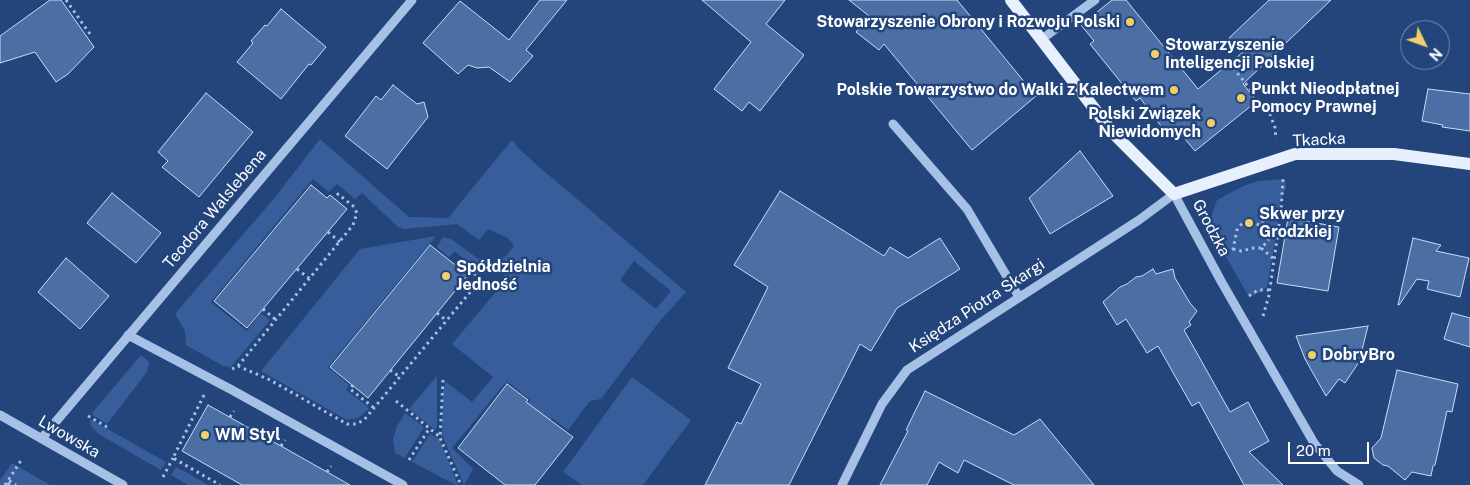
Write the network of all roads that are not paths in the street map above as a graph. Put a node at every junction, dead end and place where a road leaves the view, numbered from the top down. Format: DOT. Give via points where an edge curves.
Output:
graph roads {
  1 [pos="412,0"];
  2 [pos="1011,0"];
  3 [pos="1095,0"];
  4 [pos="1042,39"];
  5 [pos="893,124"];
  6 [pos="1470,164"];
  7 [pos="1174,194"];
  8 [pos="1018,297"];
  9 [pos="128,336"];
  10 [pos="0,415"];
  11 [pos="42,438"];
  12 [pos="123,485"];
  13 [pos="403,485"];
  14 [pos="842,485"];
  15 [pos="1359,485"];
  1 -- 9 [label="street, Teodora Walslebena"];
  2 -- 4 [label="main road, Grodzka"];
  3 -- 4 [label="street"];
  4 -- 7 [label="main road, Grodzka" via="1113,133"];
  5 -- 8 [label="street" via="967,209"];
  6 -- 7 [label="main road, Tkacka" via="1394,154 1296,154"];
  7 -- 8 [label="street, Księdza Piotra Skargi"];
  7 -- 15 [label="street, Grodzka" via="1314,443 1337,471"];
  8 -- 14 [label="street, Księdza Piotra Skargi" via="907,370 882,404"];
  9 -- 11 [label="street, Teodora Walslebena"];
  9 -- 13 [label="street"];
  10 -- 11 [label="street, Lwowska"];
  11 -- 12 [label="street, Lwowska"];
}
